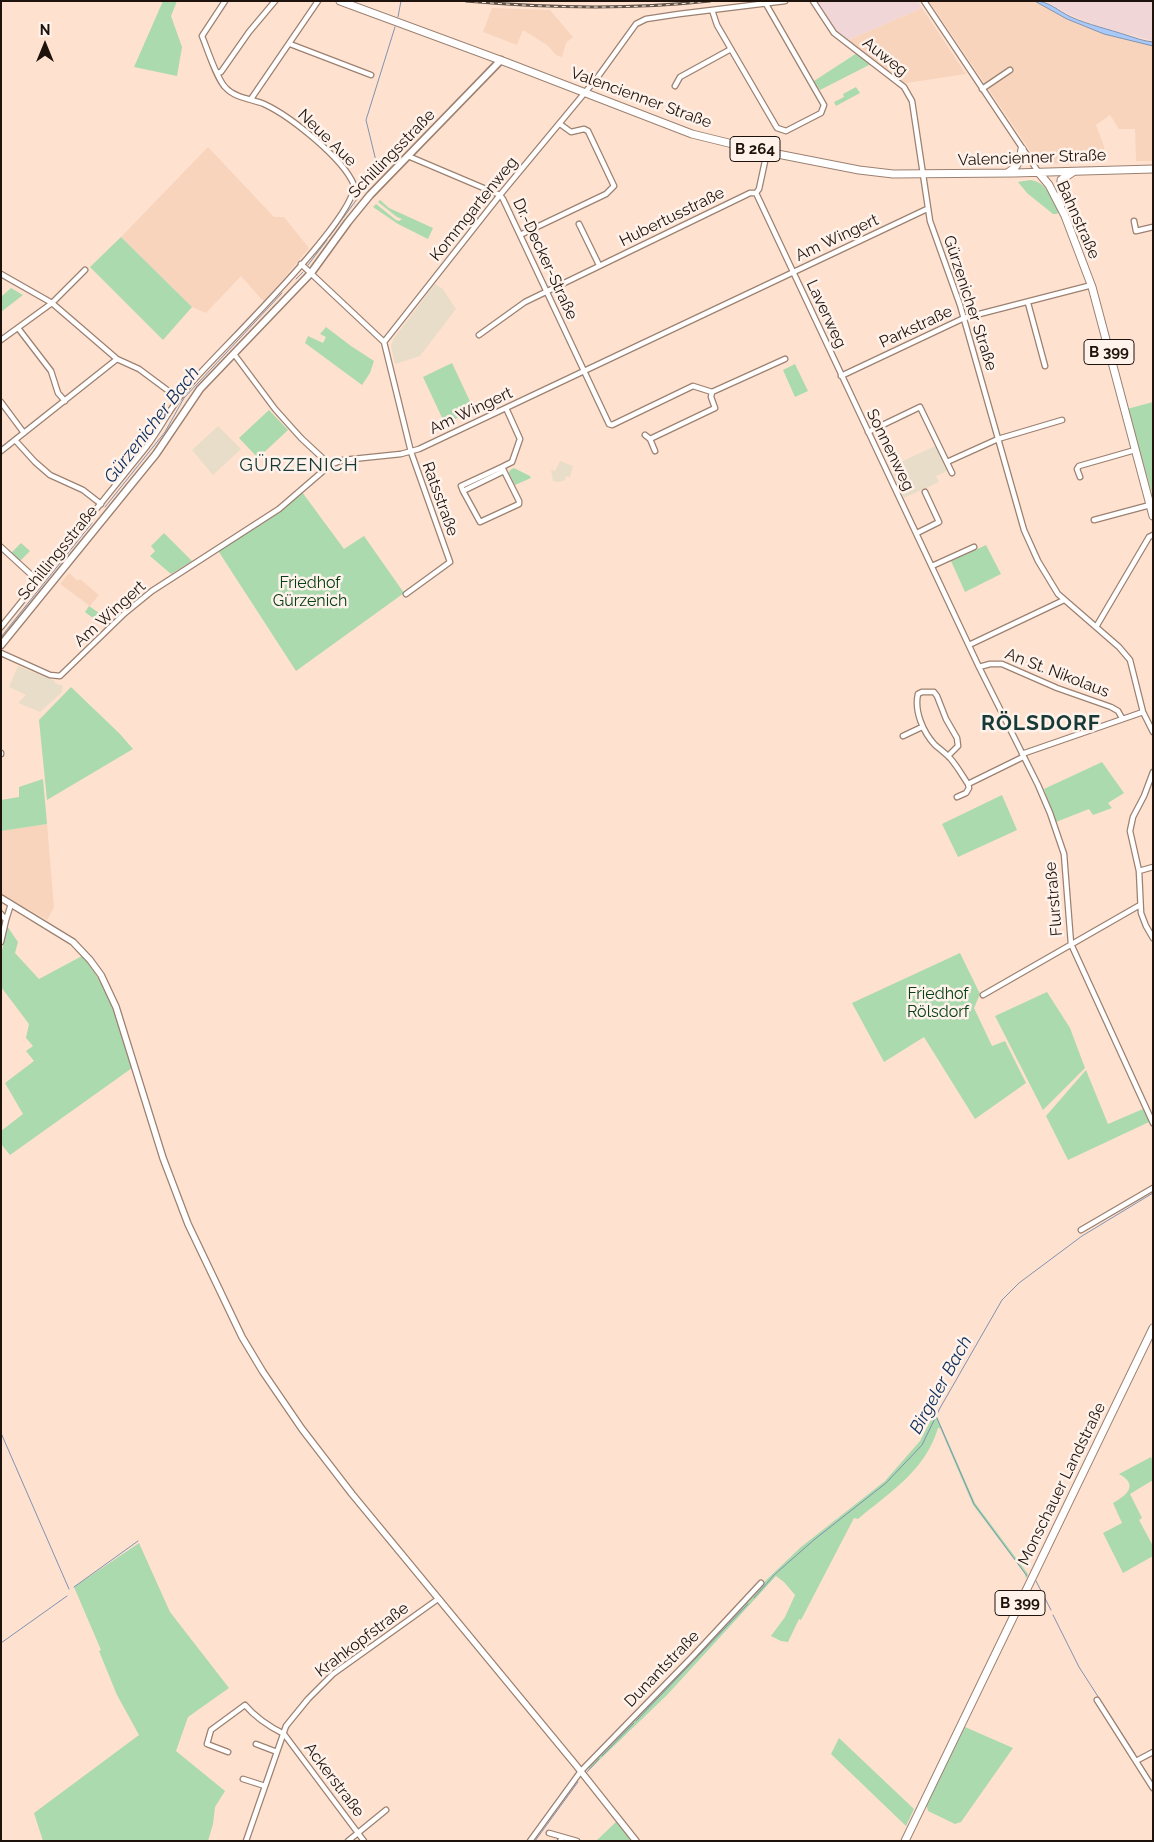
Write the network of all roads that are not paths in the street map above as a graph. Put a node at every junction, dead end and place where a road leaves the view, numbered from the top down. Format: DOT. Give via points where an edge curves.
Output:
graph roads {
  1 [pos="225,1"];
  2 [pos="275,1"];
  3 [pos="318,1"];
  4 [pos="340,1"];
  5 [pos="785,1"];
  6 [pos="813,1"];
  7 [pos="924,1"];
  8 [pos="766,4"];
  9 [pos="712,10"];
  10 [pos="290,44"];
  11 [pos="731,49"];
  12 [pos="502,60"];
  13 [pos="1010,70"];
  14 [pos="217,73"];
  15 [pos="370,74"];
  16 [pos="674,86"];
  17 [pos="982,88"];
  18 [pos="585,92"];
  19 [pos="251,99"];
  20 [pos="560,124"];
  21 [pos="1022,149"];
  22 [pos="767,152"];
  23 [pos="408,156"];
  24 [pos="1153,169"];
  25 [pos="1073,171"];
  26 [pos="1039,172"];
  27 [pos="1007,174"];
  28 [pos="924,175"];
  29 [pos="756,193"];
  30 [pos="353,194"];
  31 [pos="500,195"];
  32 [pos="1061,208"];
  33 [pos="928,209"];
  34 [pos="1134,221"];
  35 [pos="579,224"];
  36 [pos="1153,227"];
  37 [pos="520,235"];
  38 [pos="302,264"];
  39 [pos="599,265"];
  40 [pos="85,270"];
  41 [pos="792,272"];
  42 [pos="1,274"];
  43 [pos="311,274"];
  44 [pos="1092,286"];
  45 [pos="546,291"];
  46 [pos="52,303"];
  47 [pos="1028,303"];
  48 [pos="964,318"];
  49 [pos="18,328"];
  50 [pos="479,335"];
  51 [pos="1,340"];
  52 [pos="384,342"];
  53 [pos="234,354"];
  54 [pos="117,359"];
  55 [pos="785,359"];
  56 [pos="1044,366"];
  57 [pos="584,371"];
  58 [pos="841,376"];
  59 [pos="712,392"];
  60 [pos="178,398"];
  61 [pos="65,401"];
  62 [pos="1,402"];
  63 [pos="506,408"];
  64 [pos="1062,420"];
  65 [pos="868,432"];
  66 [pos="24,433"];
  67 [pos="645,434"];
  68 [pos="650,439"];
  69 [pos="998,439"];
  70 [pos="15,440"];
  71 [pos="1135,450"];
  72 [pos="1,451"];
  73 [pos="655,451"];
  74 [pos="410,452"];
  75 [pos="947,462"];
  76 [pos="330,465"];
  77 [pos="503,469"];
  78 [pos="952,473"];
  79 [pos="1080,477"];
  80 [pos="925,492"];
  81 [pos="101,504"];
  82 [pos="1151,507"];
  83 [pos="1153,516"];
  84 [pos="1094,520"];
  85 [pos="917,533"];
  86 [pos="1153,535"];
  87 [pos="1,547"];
  88 [pos="974,547"];
  89 [pos="932,566"];
  90 [pos="38,581"];
  91 [pos="406,594"];
  92 [pos="1064,600"];
  93 [pos="1,627"];
  94 [pos="1096,628"];
  95 [pos="1,645"];
  96 [pos="969,646"];
  97 [pos="1,652"];
  98 [pos="979,667"];
  99 [pos="1143,712"];
  100 [pos="1122,718"];
  101 [pos="922,727"];
  102 [pos="1153,732"];
  103 [pos="903,736"];
  104 [pos="948,756"];
  105 [pos="1022,756"];
  106 [pos="1153,772"];
  107 [pos="968,784"];
  108 [pos="957,797"];
  109 [pos="1153,867"];
  110 [pos="1139,871"];
  111 [pos="1,898"];
  112 [pos="11,904"];
  113 [pos="1140,905"];
  114 [pos="1,914"];
  115 [pos="6,920"];
  116 [pos="1153,938"];
  117 [pos="1,942"];
  118 [pos="1071,944"];
  119 [pos="982,995"];
  120 [pos="1153,1123"];
  121 [pos="1153,1188"];
  122 [pos="1082,1230"];
  123 [pos="1153,1328"];
  124 [pos="761,1583"];
  125 [pos="438,1599"];
  126 [pos="1097,1700"];
  127 [pos="284,1734"];
  128 [pos="256,1744"];
  129 [pos="228,1752"];
  130 [pos="277,1752"];
  131 [pos="1153,1752"];
  132 [pos="1136,1761"];
  133 [pos="580,1771"];
  134 [pos="244,1779"];
  135 [pos="265,1786"];
  136 [pos="1153,1788"];
  137 [pos="386,1810"];
  138 [pos="358,1832"];
  139 [pos="549,1833"];
  140 [pos="561,1839"];
  141 [pos="246,1841"];
  142 [pos="348,1841"];
  143 [pos="364,1841"];
  144 [pos="530,1841"];
  145 [pos="577,1841"];
  146 [pos="636,1841"];
  147 [pos="905,1841"];
  1 -- 14 [label="street, Neue Aue" via="202,36"];
  2 -- 14 [label="street"];
  3 -- 10 [label="street"];
  4 -- 12 [label="main road, Valencienner Straße / B 264"];
  5 -- 8 [label="street"];
  6 -- 28 [label="street, Auweg" via="834,33 909,94"];
  7 -- 17 [label="street, Bahnstraße"];
  8 -- 9 [label="street"];
  8 -- 11 [label="street" via="824,102 823,111 786,131 779,130"];
  9 -- 11 [label="street"];
  9 -- 18 [label="street, Kommgartenweg" via="640,22"];
  10 -- 15 [label="street"];
  10 -- 19 [label="street"];
  11 -- 16 [label="street" via="680,77"];
  12 -- 18 [label="main road, Valencienner Straße / B 264"];
  12 -- 23 [label="main road, Schillingsstraße"];
  13 -- 17 [label="street"];
  14 -- 19 [label="street, Neue Aue" via="225,88 242,98"];
  17 -- 21 [label="street, Bahnstraße"];
  18 -- 20 [label="street, Kommgartenweg"];
  18 -- 22 [label="main road, Valencienner Straße / B 264" via="692,134"];
  19 -- 30 [label="street, Neue Aue" via="285,116 325,149 353,182"];
  20 -- 31 [label="street, Kommgartenweg"];
  20 -- 37 [label="street" via="570,132 588,131 614,186 606,194"];
  21 -- 26 [label="street, Bahnstraße"];
  21 -- 27 [label="main road" via="1020,163"];
  22 -- 28 [label="main road, Valencienner Straße / B 264" via="872,172"];
  22 -- 29 [label="street"];
  23 -- 31 [label="street, Dr.-Decker-Straße"];
  23 -- 43 [label="main road, Schillingsstraße" via="358,209"];
  24 -- 25 [label="main road, Valencienner Straße / B 264"];
  25 -- 26 [label="main road, Valencienner Straße / B 264"];
  25 -- 32 [label="main road" via="1061,180"];
  26 -- 27 [label="main road, Valencienner Straße / B 264"];
  26 -- 32 [label="main road, Bahnstraße / B 399"];
  27 -- 28 [label="main road, Valencienner Straße / B 264"];
  28 -- 33 [label="street, Gürzenicher Straße"];
  29 -- 39 [label="street, Hubertusstraße" via="750,193"];
  29 -- 41 [label="street, Laverweg"];
  30 -- 38 [label="street, Schillingsstraße"];
  31 -- 37 [label="street, Dr.-Decker-Straße"];
  31 -- 52 [label="street, Kommgartenweg"];
  32 -- 44 [label="main road, Bahnstraße / B 399"];
  33 -- 41 [label="street, Am Wingert"];
  33 -- 48 [label="street, Gürzenicher Straße"];
  34 -- 36 [label="street" via="1136,231"];
  35 -- 39 [label="street"];
  37 -- 45 [label="street, Dr.-Decker-Straße"];
  38 -- 43 [label="street"];
  38 -- 60 [label="street, Schillingsstraße"];
  39 -- 45 [label="street, Hubertusstraße"];
  40 -- 46 [label="street"];
  41 -- 57 [label="street, Am Wingert"];
  41 -- 58 [label="street, Laverweg"];
  42 -- 46 [label="street"];
  43 -- 52 [label="street"];
  43 -- 53 [label="main road, Schillingsstraße"];
  44 -- 47 [label="street, Parkstraße"];
  44 -- 71 [label="main road, Bahnstraße / B 399"];
  45 -- 50 [label="street, Hubertusstraße"];
  45 -- 57 [label="street, Dr.-Decker-Straße"];
  46 -- 49 [label="street"];
  46 -- 54 [label="street"];
  47 -- 48 [label="street, Parkstraße"];
  47 -- 56 [label="street"];
  48 -- 58 [label="street, Parkstraße"];
  48 -- 69 [label="street, Gürzenicher Straße"];
  49 -- 51 [label="street"];
  49 -- 61 [label="street" via="51,371 58,393"];
  52 -- 74 [label="street, Ratsstraße"];
  53 -- 76 [label="street" via="275,409"];
  53 -- 95 [label="main road, Schillingsstraße" via="194,395 156,454"];
  54 -- 60 [label="street" via="139,369"];
  54 -- 61 [label="street"];
  55 -- 59 [label="street"];
  57 -- 59 [label="street, Dr.-Decker-Straße" via="612,425 693,386"];
  57 -- 63 [label="street, Am Wingert"];
  58 -- 65 [label="street, Sonnenweg"];
  59 -- 68 [label="street" via="715,408"];
  60 -- 81 [label="street, Schillingsstraße" via="163,425"];
  61 -- 66 [label="street"];
  62 -- 66 [label="street"];
  63 -- 74 [label="street, Am Wingert"];
  63 -- 77 [label="street" via="520,439 512,462"];
  64 -- 69 [label="street"];
  65 -- 75 [label="street" via="920,407"];
  65 -- 85 [label="street, Sonnenweg"];
  66 -- 70 [label="street"];
  67 -- 68 [label="street"];
  68 -- 73 [label="street"];
  69 -- 75 [label="street"];
  69 -- 92 [label="street, Gürzenicher Straße" via="1024,530 1043,570"];
  70 -- 72 [label="street"];
  70 -- 81 [label="street" via="50,475 83,490"];
  71 -- 79 [label="street" via="1079,466"];
  71 -- 82 [label="main road, Bahnstraße / B 399"];
  74 -- 76 [label="street, Am Wingert" via="342,460"];
  74 -- 91 [label="street, Ratsstraße" via="450,562"];
  75 -- 78 [label="street"];
  76 -- 97 [label="street, Am Wingert" via="280,509 152,591 60,676 50,675"];
  77 -- 77 [label="street" via="461,486 480,522 519,504"];
  80 -- 85 [label="street, Sonnenweg" via="939,522"];
  81 -- 90 [label="street, Schillingsstraße"];
  82 -- 83 [label="main road, Bahnstraße / B 399"];
  82 -- 84 [label="street"];
  85 -- 89 [label="street, Sonnenweg"];
  86 -- 94 [label="street"];
  87 -- 90 [label="street"];
  88 -- 89 [label="street"];
  89 -- 96 [label="street, Sonnenweg"];
  90 -- 93 [label="street, Schillingsstraße"];
  92 -- 94 [label="street, Gürzenicher Straße"];
  92 -- 96 [label="street"];
  94 -- 99 [label="street, Gürzenicher Straße" via="1130,660"];
  96 -- 98 [label="street, Flurstraße"];
  98 -- 100 [label="street, An St. Nikolaus" via="1002,664 1111,707"];
  98 -- 105 [label="street, Flurstraße"];
  99 -- 100 [label="street"];
  99 -- 102 [label="street, Gürzenicher Straße"];
  100 -- 105 [label="street"];
  101 -- 103 [label="street"];
  101 -- 104 [label="street"];
  101 -- 104 [label="street" via="918,694 934,692 958,742"];
  104 -- 107 [label="street"];
  105 -- 107 [label="street"];
  105 -- 118 [label="street, Flurstraße" via="1038,785 1064,854"];
  106 -- 110 [label="street" via="1131,822 1131,838"];
  107 -- 108 [label="street" via="966,793"];
  109 -- 110 [label="street"];
  110 -- 113 [label="street"];
  111 -- 112 [label="street"];
  112 -- 115 [label="street"];
  112 -- 125 [label="street" via="64,936 86,955 101,975 122,1025 162,1158 188,1224 242,1337 302,1430"];
  113 -- 116 [label="street" via="1143,920"];
  113 -- 118 [label="street"];
  114 -- 115 [label="street"];
  115 -- 117 [label="street"];
  118 -- 119 [label="street"];
  118 -- 120 [label="street, Flurstraße"];
  121 -- 122 [label="street"];
  123 -- 147 [label="main road, Monschauer Landstraße / B 399"];
  124 -- 133 [label="street, Dunantstraße"];
  125 -- 127 [label="street, Krahkopfstraße" via="333,1674 286,1726"];
  125 -- 133 [label="street"];
  126 -- 132 [label="street"];
  127 -- 129 [label="street" via="265,1724 245,1705 211,1730 207,1744"];
  127 -- 130 [label="street, Krahkopfstraße"];
  127 -- 138 [label="street, Ackerstraße"];
  128 -- 130 [label="street"];
  130 -- 135 [label="street, Krahkopfstraße"];
  131 -- 132 [label="street"];
  132 -- 136 [label="street"];
  133 -- 144 [label="street, Dunantstraße"];
  133 -- 146 [label="street"];
  134 -- 135 [label="street"];
  135 -- 141 [label="street, Krahkopfstraße"];
  137 -- 138 [label="street"];
  138 -- 142 [label="street"];
  138 -- 143 [label="street, Ackerstraße"];
  139 -- 140 [label="street"];
  140 -- 145 [label="street"];
}
